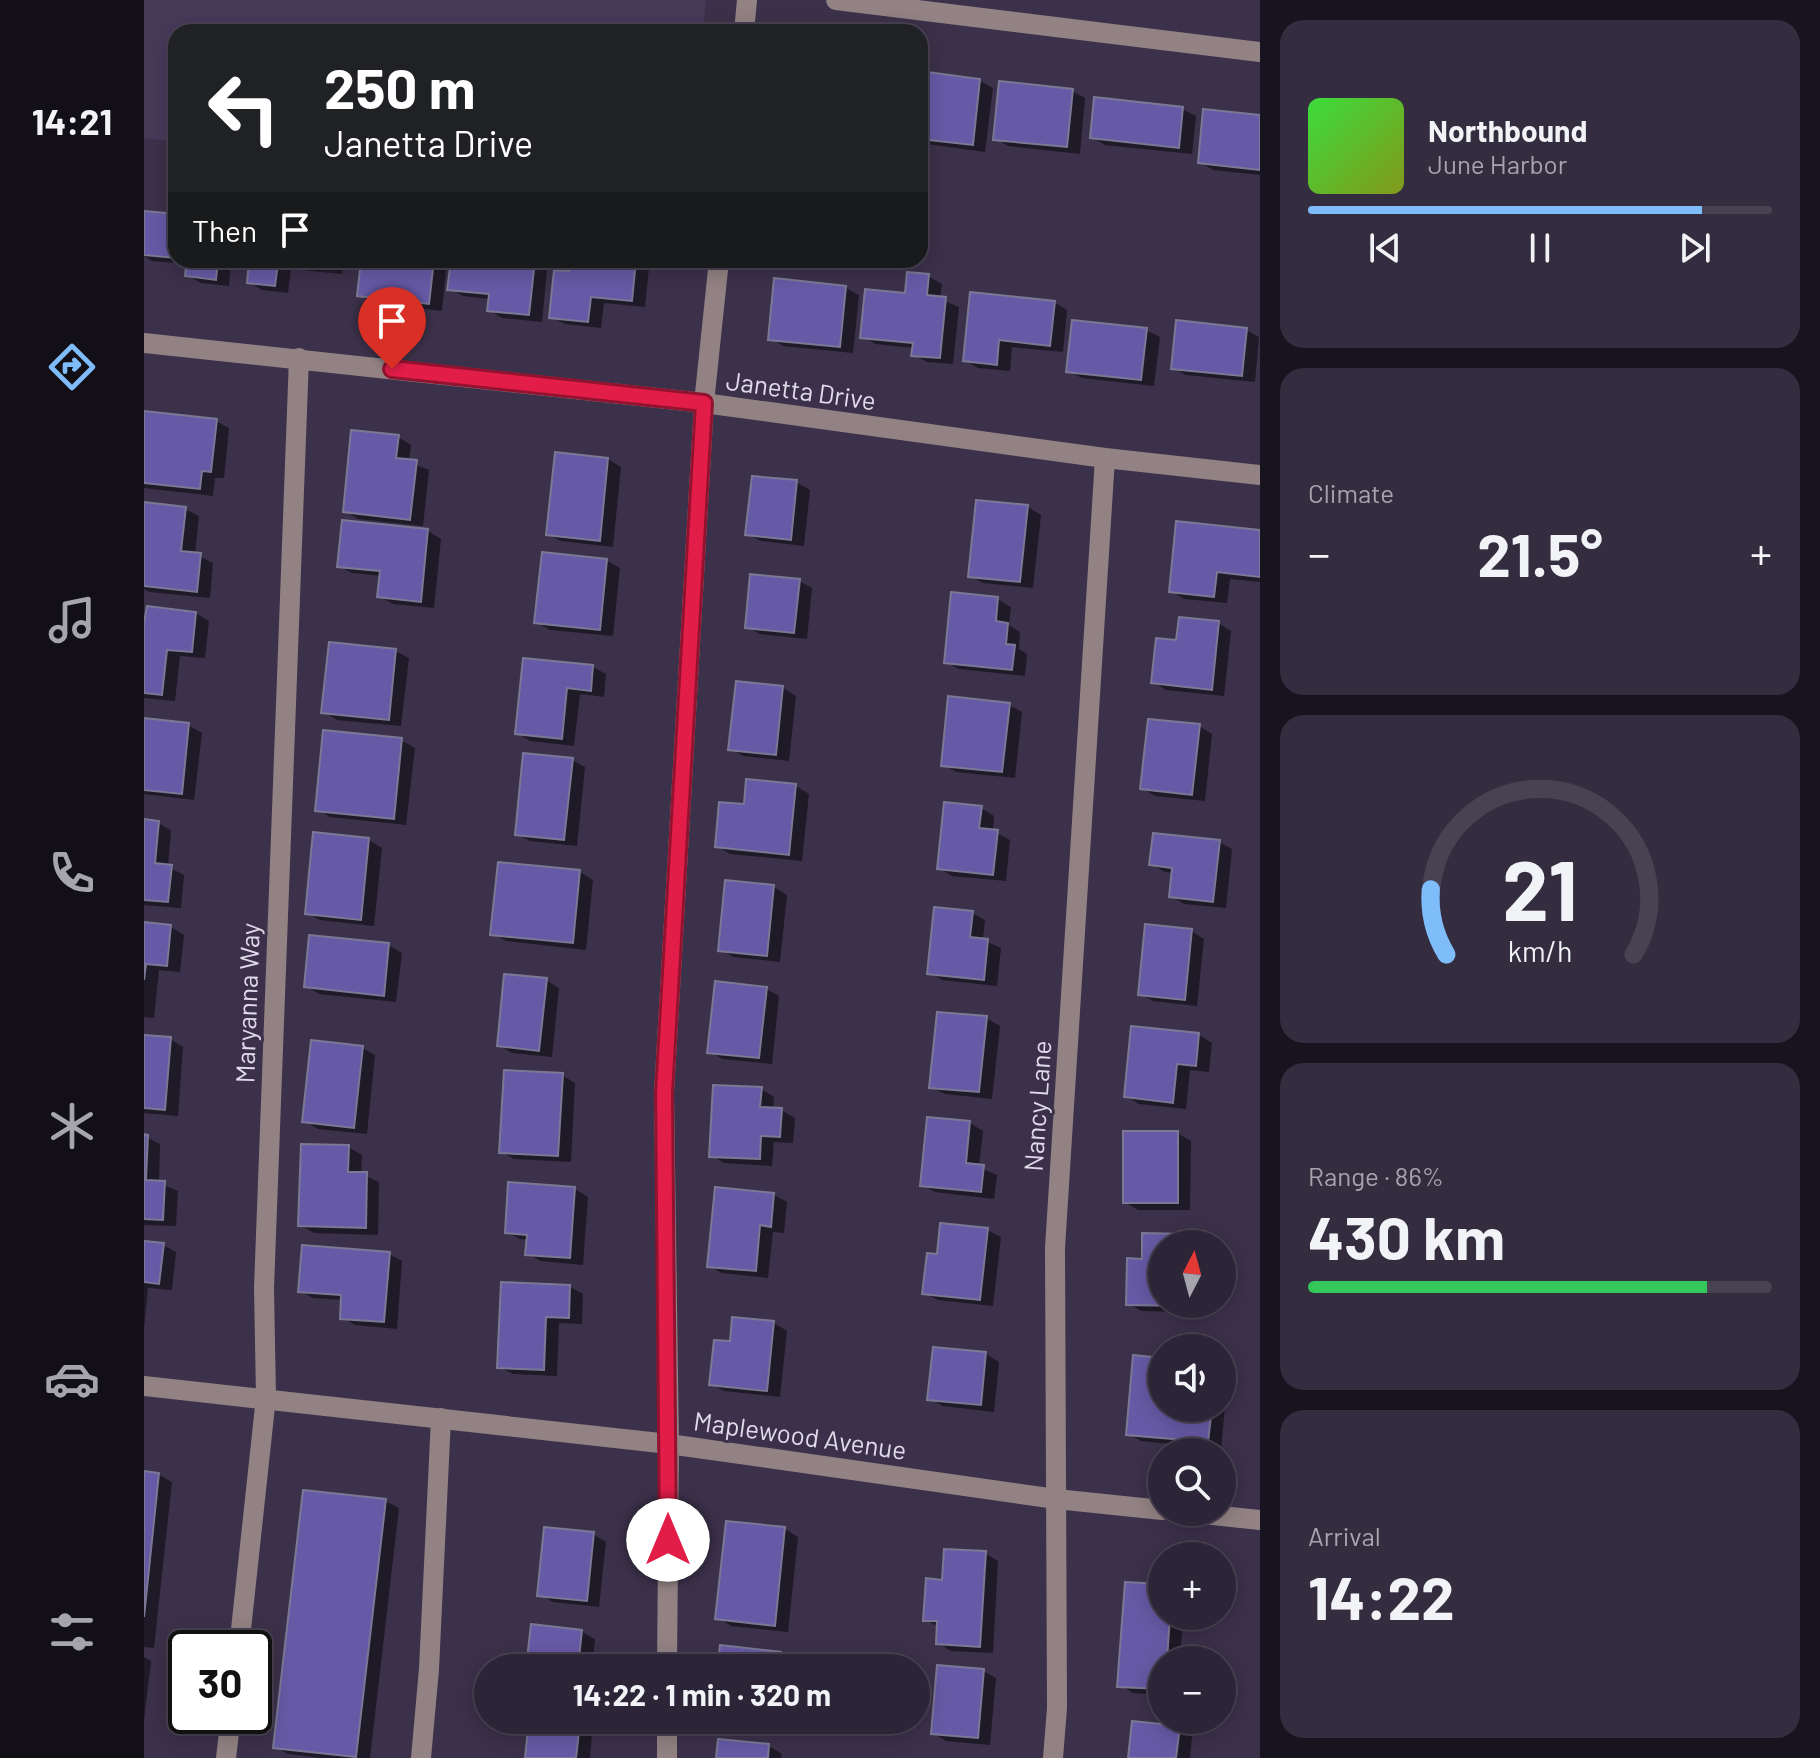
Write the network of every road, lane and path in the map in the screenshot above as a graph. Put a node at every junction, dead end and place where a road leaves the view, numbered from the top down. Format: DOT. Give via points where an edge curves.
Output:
graph roads {
  1 [pos="747,0"];
  2 [pos="836,0"];
  3 [pos="745,24"];
  4 [pos="1260,52"];
  5 [pos="718,268"];
  6 [pos="144,343"];
  7 [pos="299,358"];
  8 [pos="704,403"];
  9 [pos="1105,458"];
  10 [pos="1260,475"];
  11 [pos="144,1386"];
  12 [pos="266,1397"];
  13 [pos="441,1418"];
  14 [pos="669,1444"];
  15 [pos="1056,1499"];
  16 [pos="1148,1509"];
  17 [pos="1236,1517"];
  18 [pos="1260,1520"];
  19 [pos="241,1630"];
  20 [pos="667,1654"];
  21 [pos="229,1734"];
  22 [pos="667,1734"];
  23 [pos="226,1758"];
  24 [pos="421,1758"];
  25 [pos="667,1758"];
  26 [pos="1053,1758"];
  1 -- 3 [label="street"];
  2 -- 4 [label="street"];
  5 -- 8 [label="street"];
  6 -- 7 [label="street, Janetta Drive"];
  7 -- 8 [label="street, Janetta Drive"];
  7 -- 12 [label="street, Maryanna Way" via="264,1288"];
  8 -- 9 [label="street, Janetta Drive"];
  8 -- 14 [label="street" via="664,1093"];
  9 -- 10 [label="street, Janetta Drive"];
  9 -- 15 [label="street, Nancy Lane" via="1055,1248"];
  11 -- 12 [label="street, Maplewood Avenue"];
  12 -- 13 [label="street, Maplewood Avenue"];
  12 -- 19 [label="street, Maryanna Way"];
  13 -- 14 [label="street, Maplewood Avenue"];
  13 -- 24 [label="street"];
  14 -- 15 [label="street, Maplewood Avenue"];
  14 -- 20 [label="street"];
  15 -- 16 [label="street, Maplewood Avenue"];
  15 -- 26 [label="street, Nancy Lane"];
  17 -- 18 [label="street"];
  21 -- 23 [label="street"];
  22 -- 25 [label="street"];
}
